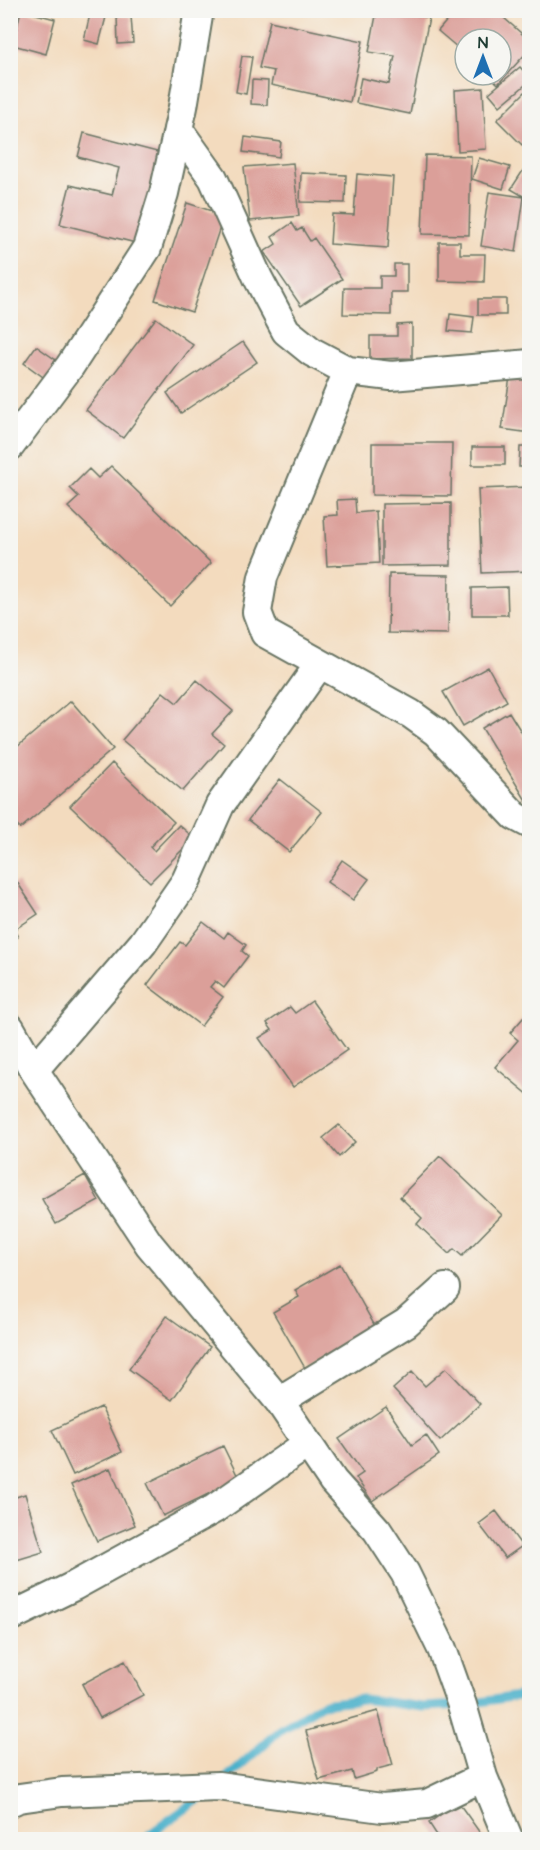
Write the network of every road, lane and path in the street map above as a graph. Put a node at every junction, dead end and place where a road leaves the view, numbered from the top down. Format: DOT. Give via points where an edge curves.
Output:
graph roads {
  1 [pos="199,10"];
  2 [pos="178,129"];
  3 [pos="530,364"];
  4 [pos="348,371"];
  5 [pos="10,446"];
  6 [pos="319,665"];
  7 [pos="530,824"];
  8 [pos="10,1028"];
  9 [pos="34,1070"];
  10 [pos="445,1288"];
  11 [pos="279,1401"];
  12 [pos="307,1444"];
  13 [pos="10,1617"];
  14 [pos="483,1777"];
  15 [pos="10,1802"];
  16 [pos="509,1839"];
  1 -- 2 [label="street"];
  2 -- 4 [label="street" via="213,178 286,331 312,352"];
  2 -- 5 [label="street" via="147,248 70,366"];
  3 -- 4 [label="street" via="391,376"];
  4 -- 6 [label="street" via="263,577 257,612 265,633"];
  6 -- 7 [label="street" via="411,714 436,732 515,816"];
  6 -- 9 [label="street" via="220,806 186,880 143,944"];
  8 -- 9 [label="street"];
  9 -- 11 [label="street" via="149,1244"];
  10 -- 11 [label="street" via="406,1323"];
  11 -- 12 [label="street"];
  12 -- 13 [label="street" via="214,1509"];
  12 -- 14 [label="street" via="333,1481 377,1530 405,1573 442,1649"];
  14 -- 15 [label="street" via="427,1804 382,1808 218,1786 62,1792"];
  14 -- 16 [label="street"];
}
